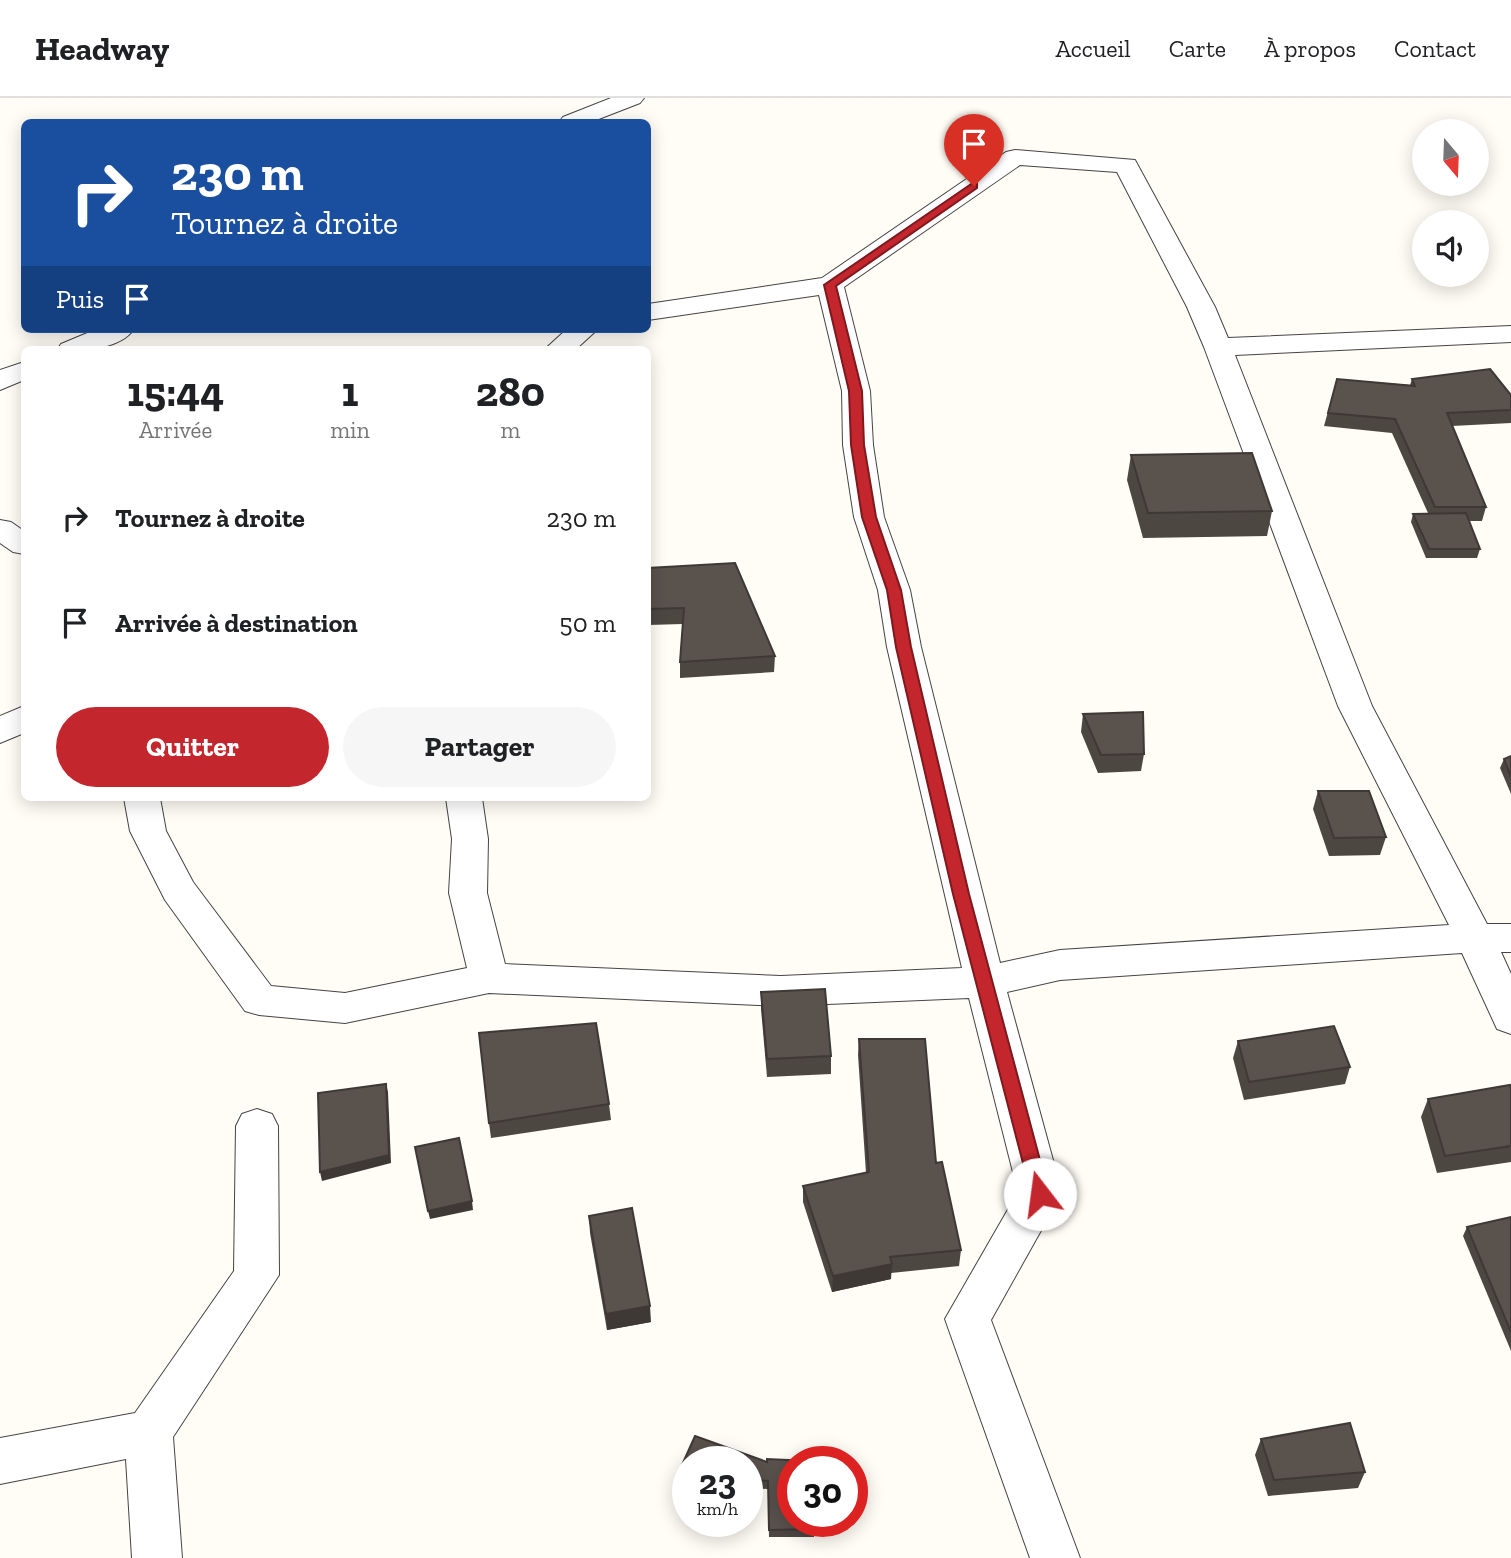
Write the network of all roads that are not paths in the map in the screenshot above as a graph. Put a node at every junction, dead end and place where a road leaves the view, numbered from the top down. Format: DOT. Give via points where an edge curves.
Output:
graph roads {
  1 [pos="632,98"];
  2 [pos="579,119"];
  3 [pos="830,285"];
  4 [pos="651,312"];
  5 [pos="111,333"];
  6 [pos="578,333"];
  7 [pos="1511,334"];
  8 [pos="80,346"];
  9 [pos="563,346"];
  10 [pos="1218,347"];
  11 [pos="21,371"];
  12 [pos="0,381"];
  13 [pos="0,529"];
  14 [pos="21,543"];
  15 [pos="21,720"];
  16 [pos="0,731"];
  17 [pos="143,801"];
  18 [pos="464,801"];
  19 [pos="1493,938"];
  20 [pos="489,978"];
  21 [pos="983,982"];
  22 [pos="1511,1017"];
  23 [pos="257,1126"];
  24 [pos="149,1432"];
  25 [pos="0,1461"];
  26 [pos="157,1558"];
  27 [pos="1055,1558"];
  1 -- 2 [label="street"];
  3 -- 4 [label="street"];
  3 -- 10 [label="street" via="1015,157 1126,165"];
  3 -- 21 [label="street" via="856,391 858,445 869,517 894,590 926,748"];
  5 -- 8 [label="street"];
  6 -- 9 [label="street"];
  7 -- 10 [label="street"];
  10 -- 19 [label="street" via="1355,706"];
  11 -- 12 [label="street"];
  13 -- 14 [label="street"];
  15 -- 16 [label="street"];
  17 -- 20 [label="street" via="148,831 178,890 259,1000 345,1008"];
  18 -- 20 [label="street" via="470,839 468,893"];
  19 -- 21 [label="street" via="1060,965"];
  19 -- 22 [label="street"];
  20 -- 21 [label="street" via="781,990"];
  21 -- 27 [label="street" via="1040,1194 968,1319"];
  23 -- 24 [label="street" via="257,1275"];
  24 -- 25 [label="street"];
  24 -- 26 [label="street"];
}
